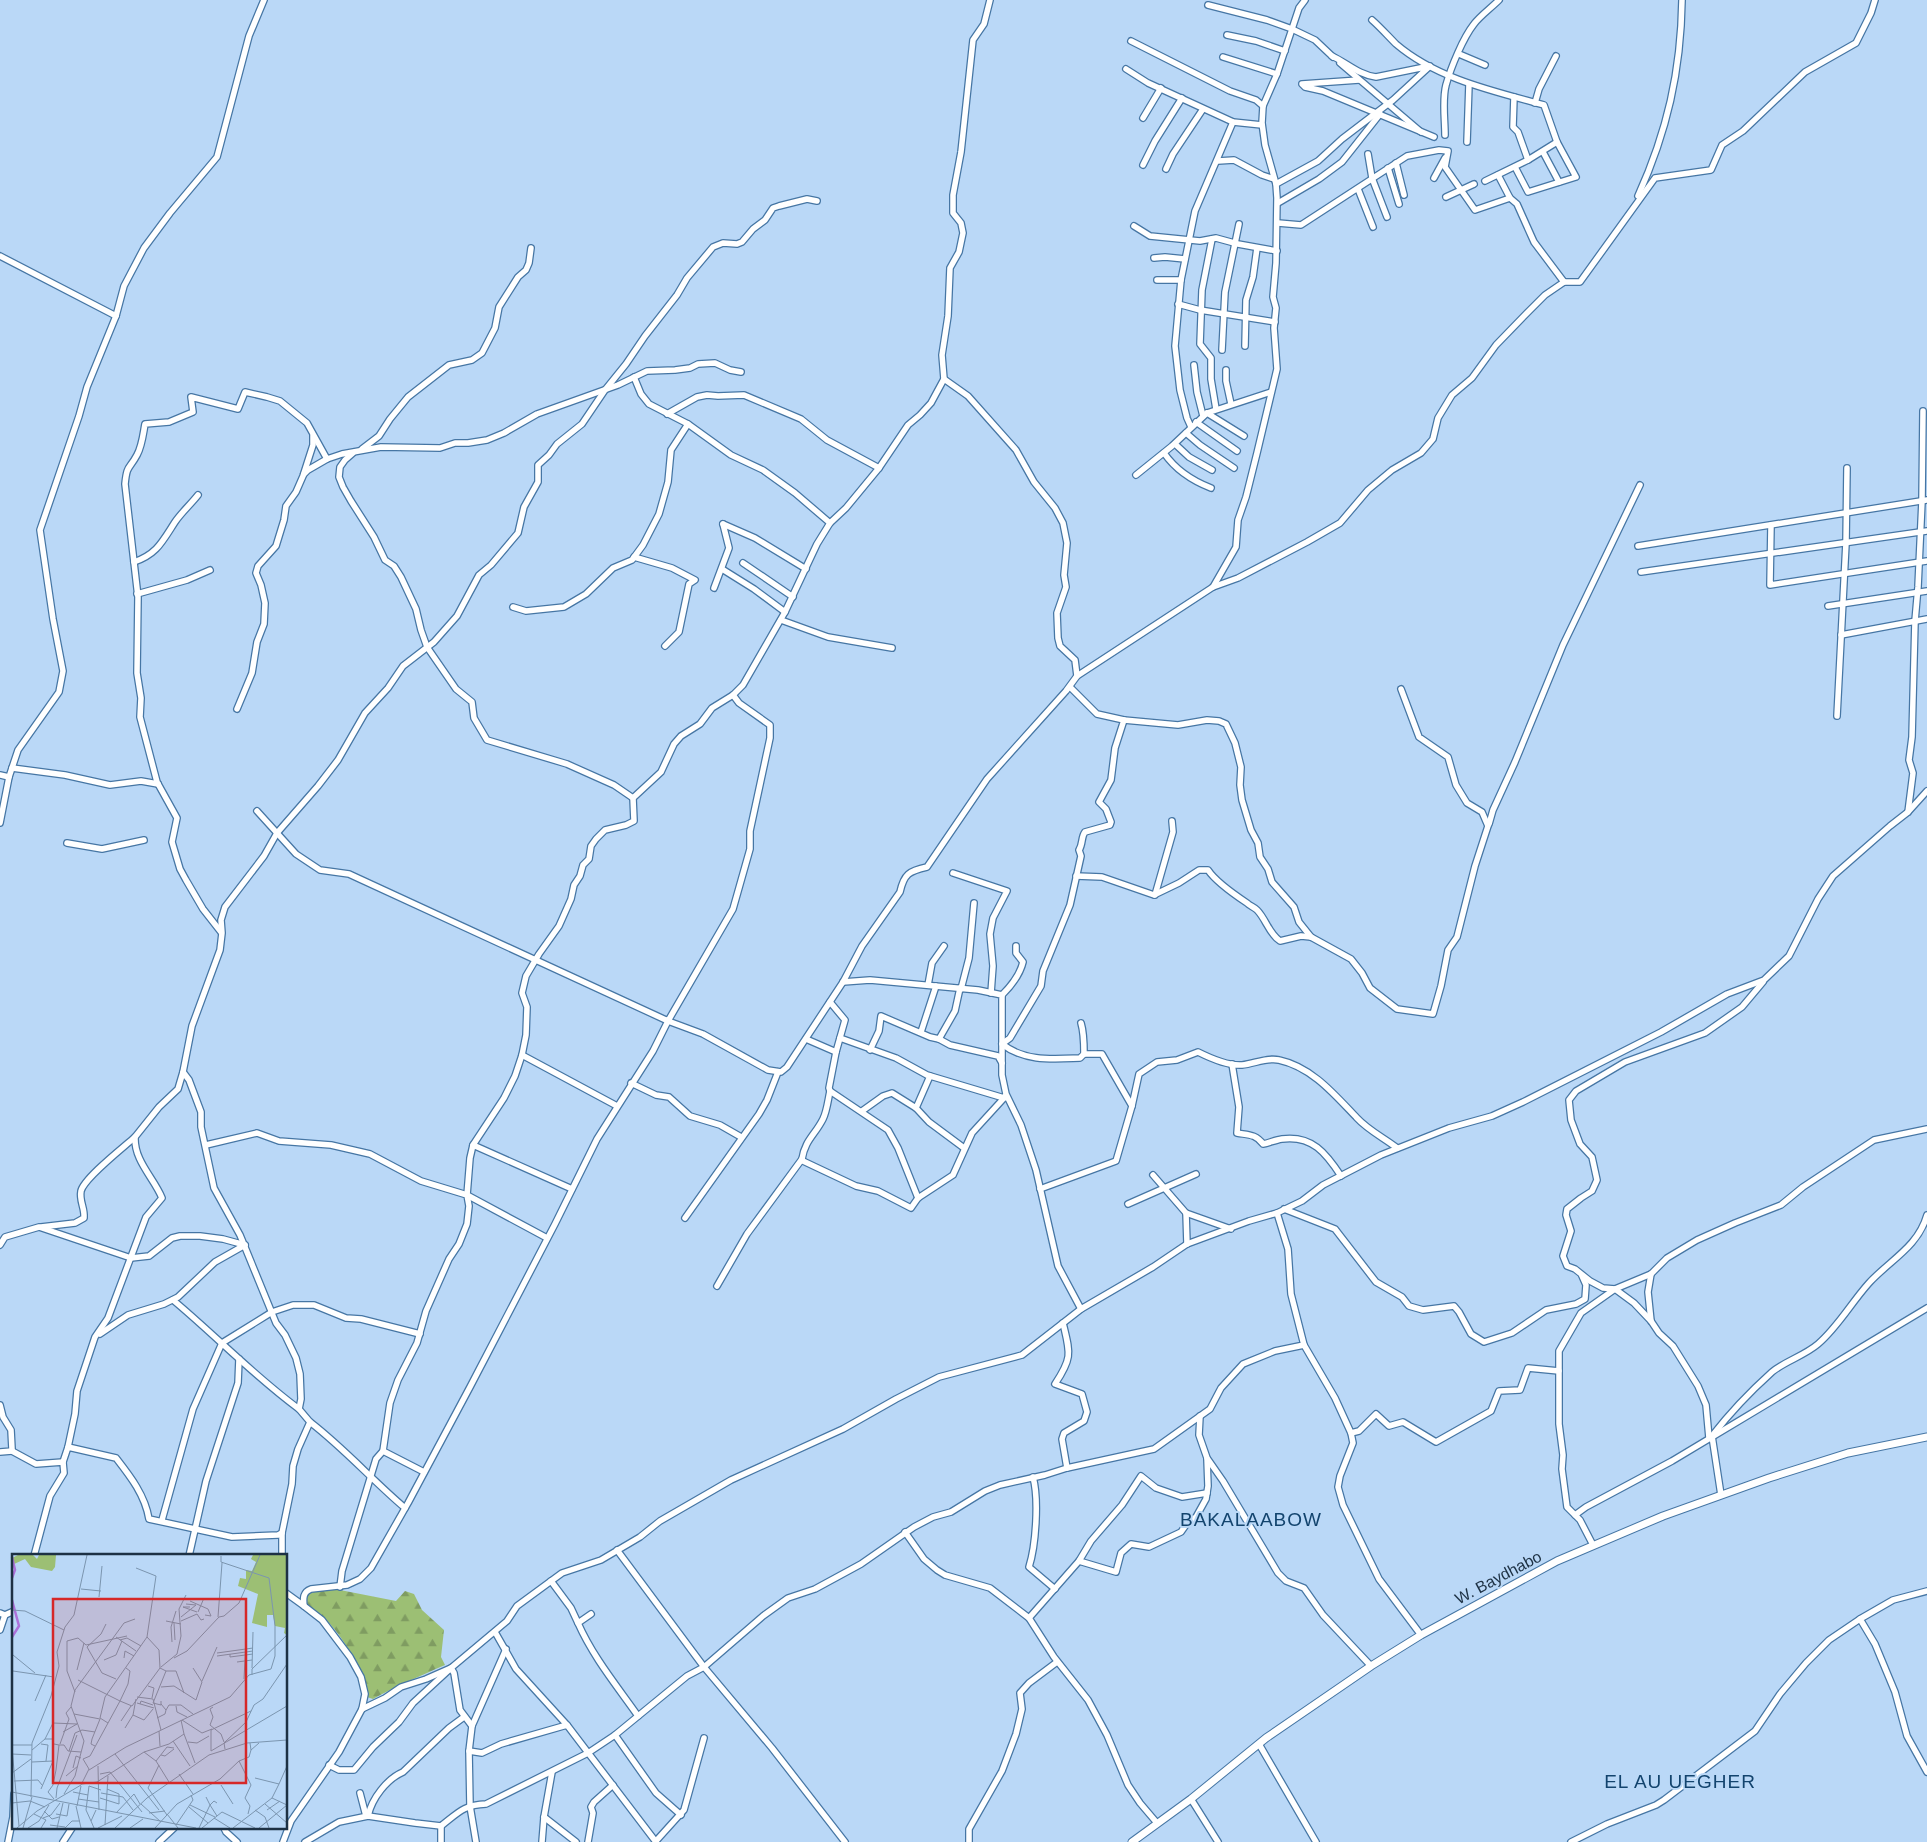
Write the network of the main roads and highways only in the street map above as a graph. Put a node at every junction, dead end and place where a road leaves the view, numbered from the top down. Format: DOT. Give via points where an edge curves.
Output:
graph roads {
  1 [pos="1927,1437"];
  2 [pos="1132,1842"];
  1 -- 2 [label="main road, W. Baydhabo" via="1848,1453 1769,1478 1663,1516 1557,1561 1371,1666 1259,1744"];
}
